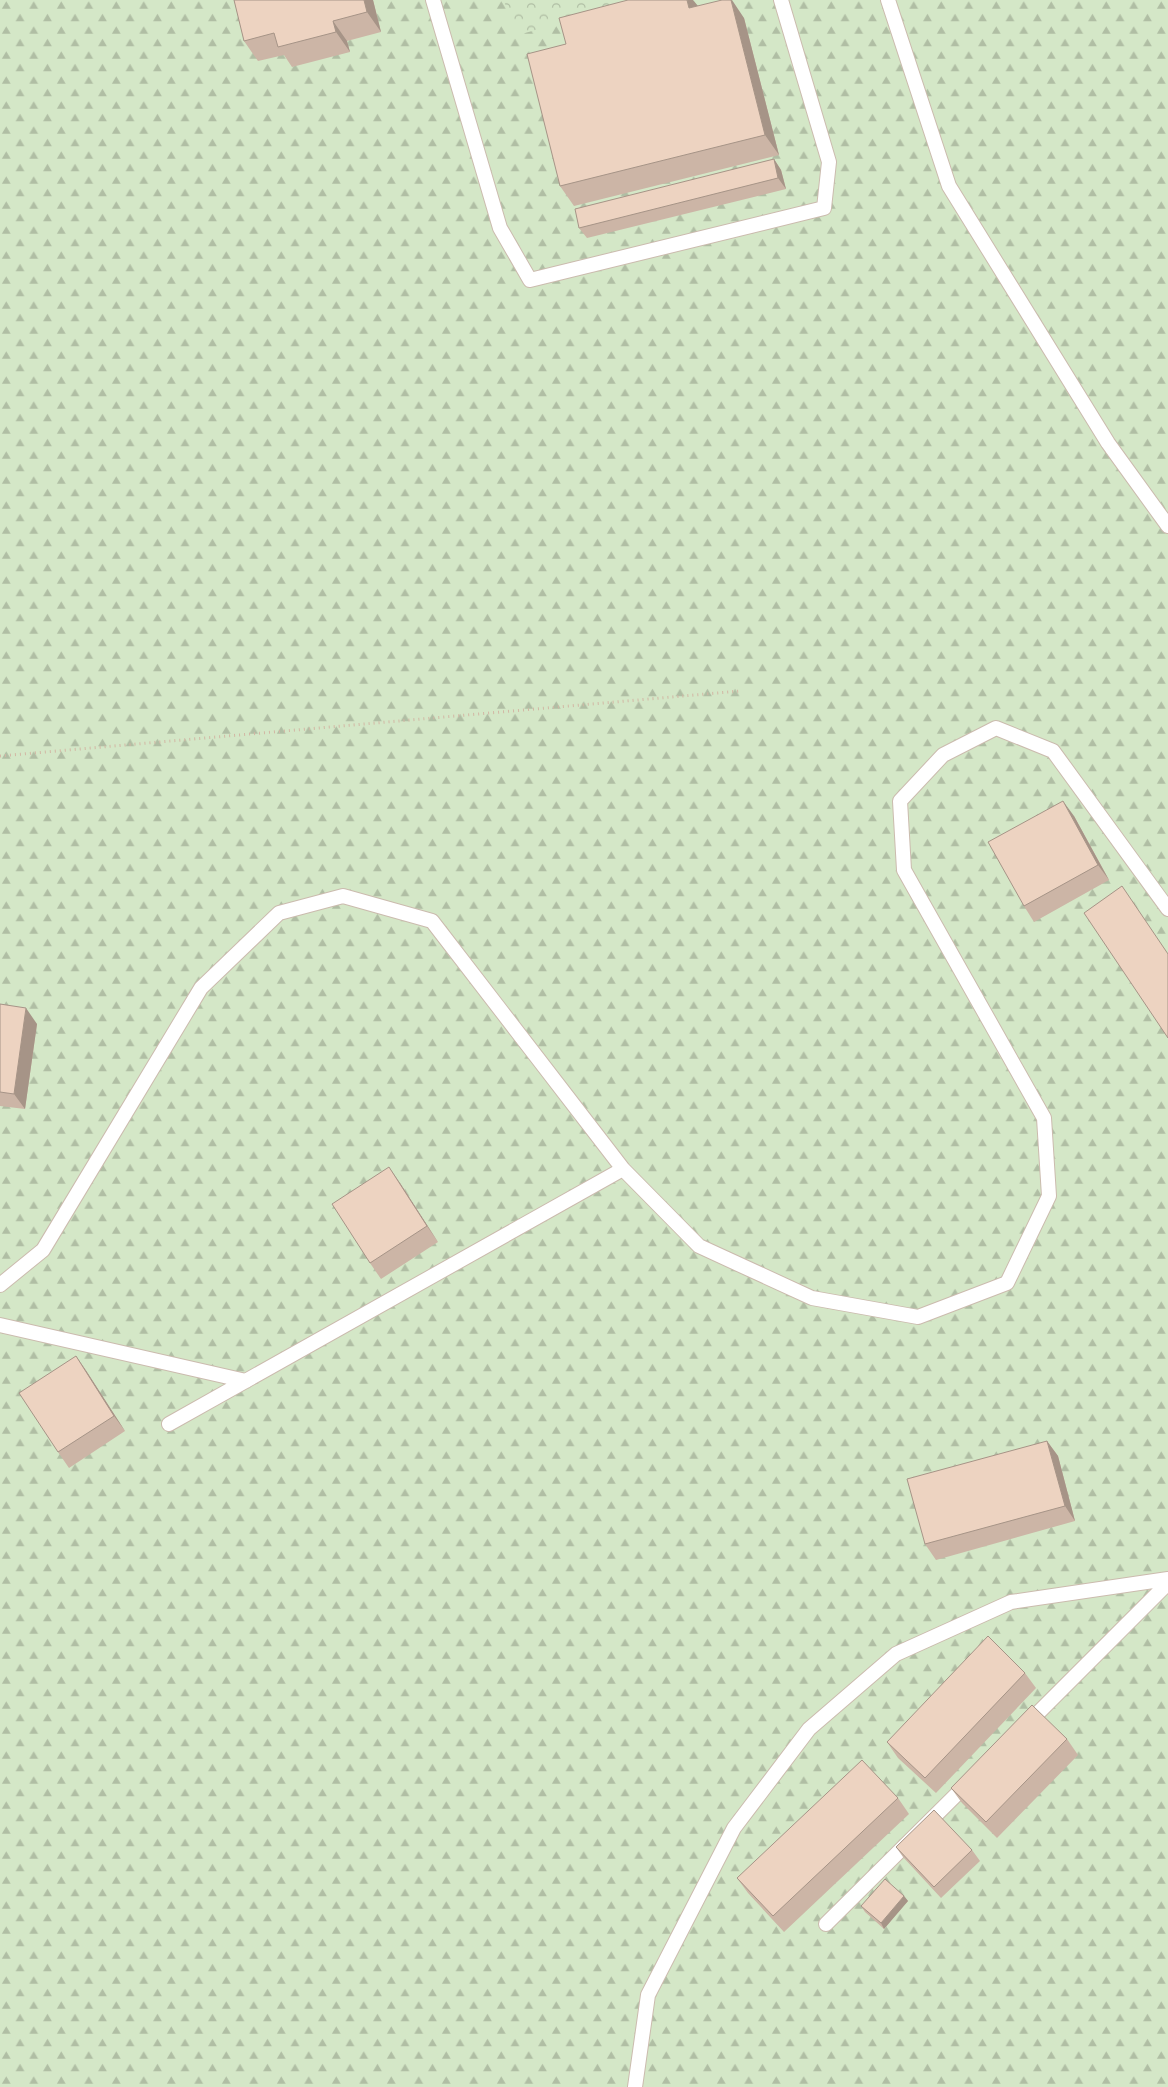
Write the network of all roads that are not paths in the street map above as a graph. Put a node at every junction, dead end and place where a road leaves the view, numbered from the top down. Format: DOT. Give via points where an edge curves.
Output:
graph roads {
  1 [pos="433,0"];
  2 [pos="780,0"];
  3 [pos="888,0"];
  4 [pos="1168,526"];
  5 [pos="1168,909"];
  6 [pos="623,1169"];
  7 [pos="0,1286"];
  8 [pos="0,1325"];
  9 [pos="246,1381"];
  10 [pos="169,1424"];
  11 [pos="1168,1579"];
  12 [pos="1168,1583"];
  13 [pos="1015,1736"];
  14 [pos="980,1771"];
  15 [pos="826,1924"];
  16 [pos="634,2087"];
  1 -- 2 [label="lane" via="500,228 530,280 824,208 829,162"];
  3 -- 4 [label="lane" via="949,186 1108,444"];
  5 -- 6 [label="lane" via="1053,751 996,728 943,755 900,801 904,870 1044,1118 1049,1196 1007,1284 918,1317 812,1298 699,1246"];
  6 -- 7 [label="lane" via="432,920 343,896 280,913 201,988 43,1250"];
  6 -- 9 [label="lane"];
  8 -- 9 [label="lane"];
  9 -- 10 [label="lane"];
  11 -- 16 [label="lane" via="1011,1602 896,1654 809,1729 734,1828 648,1995"];
  12 -- 13 [label="lane"];
  14 -- 15 [label="lane"];
}
